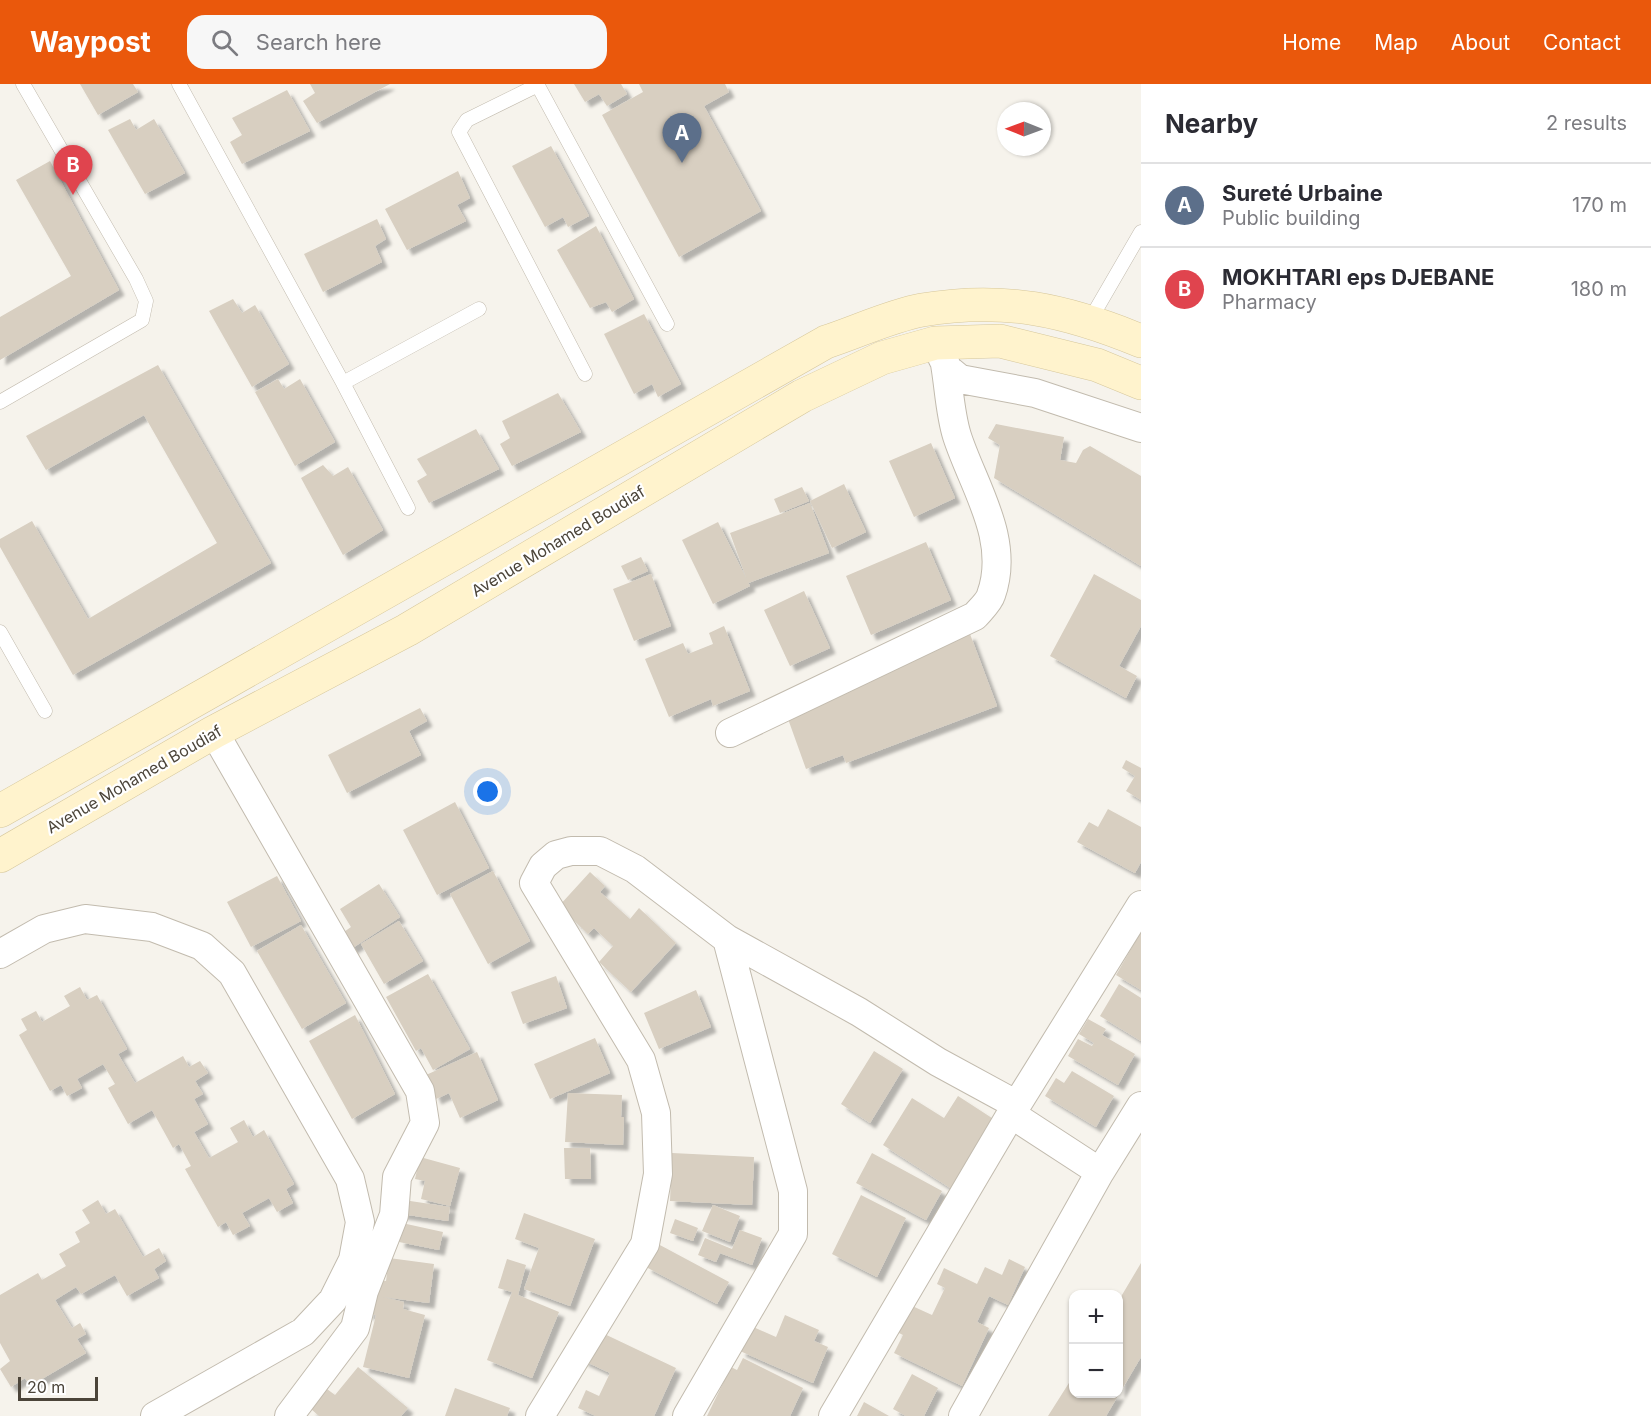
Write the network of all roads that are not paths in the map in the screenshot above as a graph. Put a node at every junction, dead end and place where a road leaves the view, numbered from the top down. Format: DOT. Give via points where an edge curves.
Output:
graph roads {
  1 [pos="23,84"];
  2 [pos="178,84"];
  3 [pos="537,85"];
  4 [pos="1141,232"];
  5 [pos="479,309"];
  6 [pos="921,310"];
  7 [pos="1090,320"];
  8 [pos="667,324"];
  9 [pos="1141,341"];
  10 [pos="940,353"];
  11 [pos="585,374"];
  12 [pos="343,382"];
  13 [pos="1141,383"];
  14 [pos="0,402"];
  15 [pos="1141,428"];
  16 [pos="408,508"];
  17 [pos="0,632"];
  18 [pos="45,711"];
  19 [pos="214,732"];
  20 [pos="730,733"];
  21 [pos="0,812"];
  22 [pos="0,856"];
  23 [pos="1141,905"];
  24 [pos="727,939"];
  25 [pos="0,954"];
  26 [pos="1141,1106"];
  27 [pos="1014,1110"];
  28 [pos="1100,1172"];
  29 [pos="155,1416"];
  30 [pos="289,1416"];
  31 [pos="540,1416"];
  32 [pos="687,1416"];
  33 [pos="833,1416"];
  34 [pos="963,1416"];
  1 -- 14 [label="lane" via="146,301 142,320"];
  2 -- 12 [label="lane"];
  3 -- 8 [label="lane"];
  3 -- 11 [label="lane" via="467,120 459,132"];
  4 -- 7 [label="lane"];
  5 -- 12 [label="lane"];
  6 -- 7 [label="main road" via="978,304 1039,307"];
  6 -- 10 [label="street"];
  6 -- 21 [label="main road" via="826,342"];
  7 -- 9 [label="main road"];
  10 -- 13 [label="main road, Avenue Mohamed Boudiaf" via="1000,341 1097,365"];
  10 -- 15 [label="street" via="948,369 960,379 1035,393"];
  10 -- 19 [label="main road, Avenue Mohamed Boudiaf" via="882,358 802,396 407,630"];
  10 -- 20 [label="street" via="956,435 987,506 992,528 996,562 991,596 975,616"];
  12 -- 16 [label="lane"];
  17 -- 18 [label="lane"];
  19 -- 22 [label="main road, Avenue Mohamed Boudiaf"];
  19 -- 30 [label="street" via="420,1090 425,1123 397,1178 394,1215 364,1291 355,1328"];
  23 -- 27 [label="street"];
  24 -- 27 [label="street" via="840,1001"];
  24 -- 31 [label="street" via="635,869 600,851 556,855 543,866 534,883 641,1059 656,1113 658,1174 645,1244"];
  24 -- 32 [label="street" via="793,1191 792,1234"];
  25 -- 29 [label="street" via="44,929 85,919 152,927 202,946 232,973 350,1179 360,1222 353,1260 333,1300 303,1332"];
  26 -- 28 [label="street"];
  27 -- 28 [label="street"];
  27 -- 33 [label="street"];
  28 -- 34 [label="street"];
}
